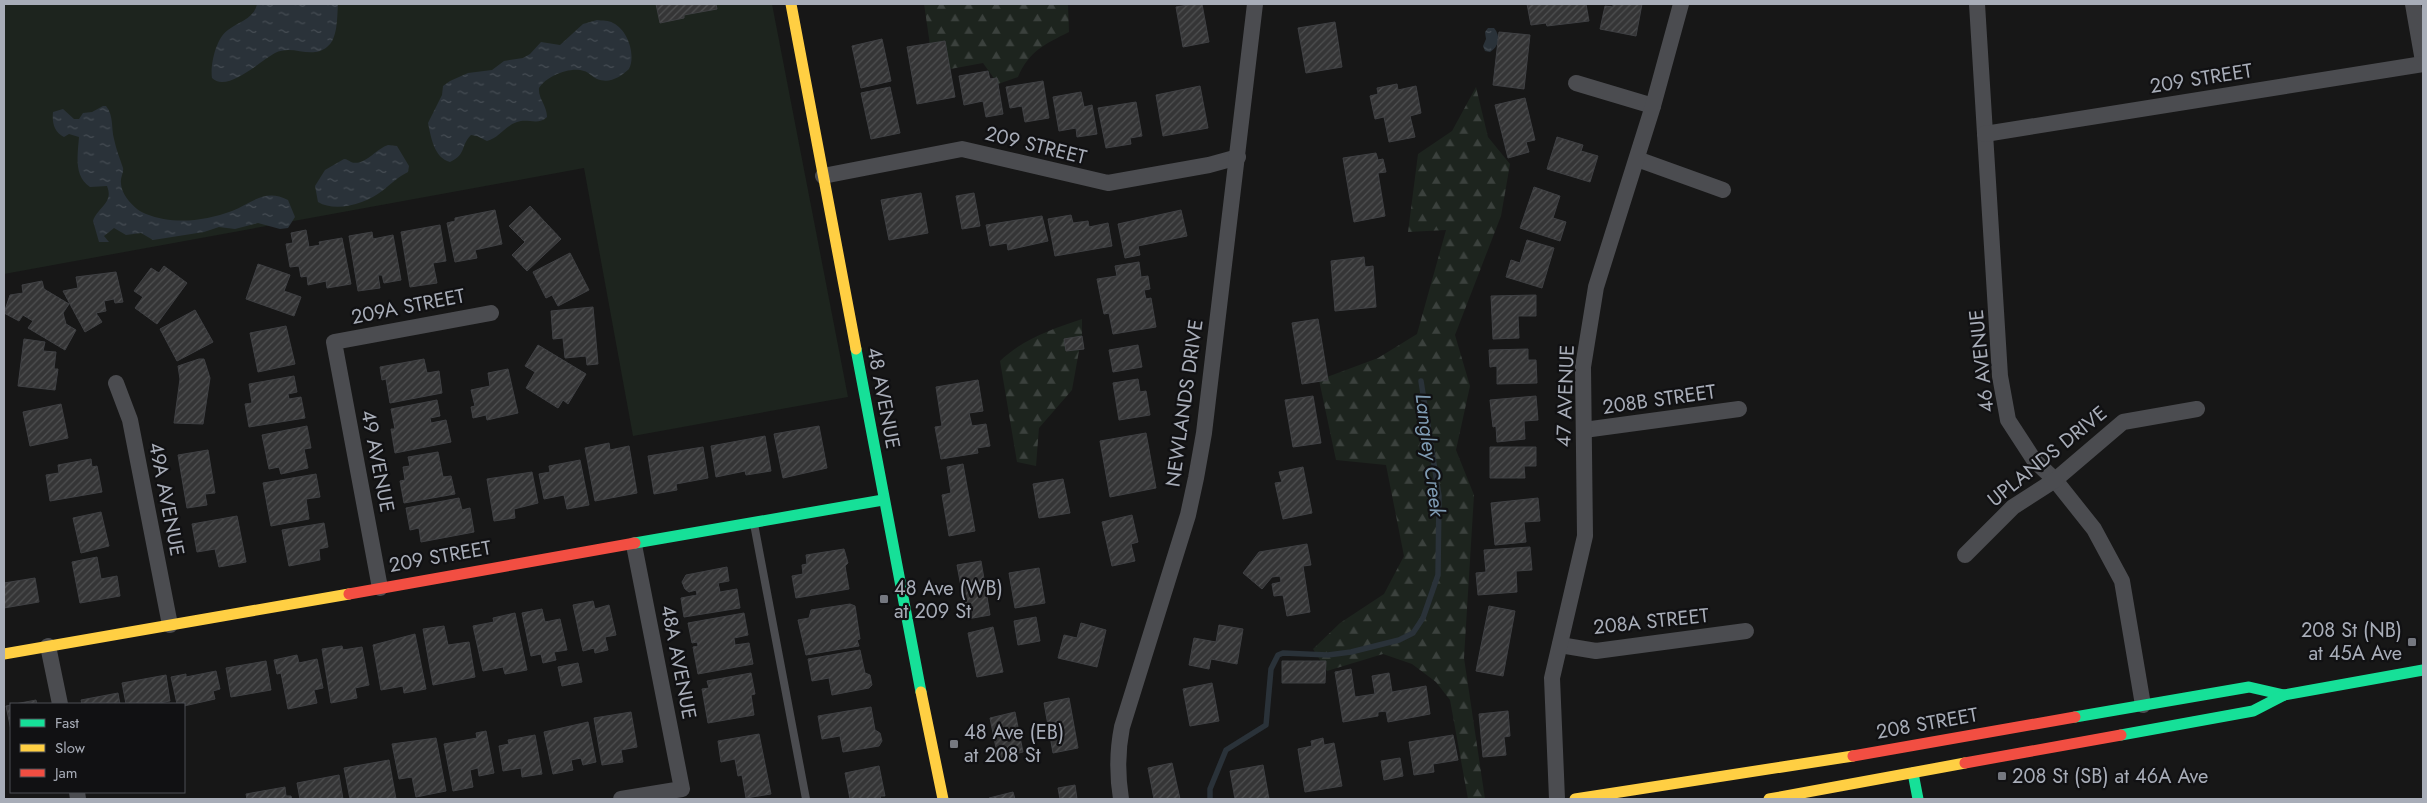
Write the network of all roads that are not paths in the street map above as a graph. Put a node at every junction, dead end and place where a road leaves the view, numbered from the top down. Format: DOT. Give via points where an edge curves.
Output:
graph roads {
  1 [pos="791,4"];
  2 [pos="1256,4"];
  3 [pos="1681,4"];
  4 [pos="1977,4"];
  5 [pos="2414,4"];
  6 [pos="2423,63"];
  7 [pos="1576,82"];
  8 [pos="1653,106"];
  9 [pos="1985,134"];
  10 [pos="1238,156"];
  11 [pos="1637,159"];
  12 [pos="823,176"];
  13 [pos="1724,190"];
  14 [pos="490,313"];
  15 [pos="334,342"];
  16 [pos="116,383"];
  17 [pos="1739,409"];
  18 [pos="2197,409"];
  19 [pos="1584,430"];
  20 [pos="2055,480"];
  21 [pos="883,500"];
  22 [pos="754,522"];
  23 [pos="634,544"];
  24 [pos="1965,555"];
  25 [pos="380,588"];
  26 [pos="170,625"];
  27 [pos="1746,631"];
  28 [pos="1560,645"];
  29 [pos="48,646"];
  30 [pos="4,654"];
  31 [pos="2423,670"];
  32 [pos="2284,695"];
  33 [pos="60,703"];
  34 [pos="2143,705"];
  35 [pos="1836,757"];
  36 [pos="1913,773"];
  37 [pos="1744,775"];
  38 [pos="1690,793"];
  39 [pos="621,799"];
  40 [pos="806,799"];
  41 [pos="944,799"];
  42 [pos="1121,799"];
  43 [pos="1557,799"];
  44 [pos="1575,799"];
  45 [pos="1769,799"];
  46 [pos="1918,799"];
  1 -- 12 [label="main road, 48 AVENUE"];
  2 -- 10 [label="street, NEWLANDS DRIVE"];
  3 -- 8 [label="street, 47 AVENUE"];
  4 -- 9 [label="street, 46 AVENUE"];
  5 -- 6 [label="street"];
  6 -- 9 [label="street, 209 STREET"];
  7 -- 8 [label="street"];
  8 -- 11 [label="street, 47 AVENUE"];
  9 -- 20 [label="street, 46 AVENUE" via="2000,376 2008,420 2034,460"];
  10 -- 12 [label="street, 209 STREET" via="1209,165 1108,183 962,149"];
  10 -- 42 [label="street, NEWLANDS DRIVE" via="1196,478 1188,515 1122,727 1117,753"];
  11 -- 13 [label="street"];
  11 -- 19 [label="street, 47 AVENUE" via="1596,287 1583,367"];
  12 -- 21 [label="main road, 48 AVENUE"];
  14 -- 15 [label="street, 209A STREET"];
  15 -- 25 [label="street, 49 AVENUE"];
  16 -- 26 [label="street, 49A AVENUE" via="130,420"];
  17 -- 19 [label="street, 208B STREET"];
  18 -- 20 [label="street, UPLANDS DRIVE" via="2124,422"];
  19 -- 28 [label="street, 47 AVENUE" via="1585,536"];
  20 -- 24 [label="street, UPLANDS DRIVE" via="2013,507"];
  20 -- 34 [label="street, 46 AVENUE" via="2094,529 2122,582"];
  21 -- 22 [label="main road, 209 STREET"];
  21 -- 41 [label="main road, 48 AVENUE"];
  22 -- 23 [label="main road, 209 STREET"];
  22 -- 40 [label="lane"];
  23 -- 25 [label="main road, 209 STREET"];
  23 -- 39 [label="street, 48A AVENUE" via="682,789"];
  25 -- 26 [label="main road, 209 STREET"];
  26 -- 29 [label="main road, 209 STREET"];
  27 -- 28 [label="street, 208A STREET" via="1596,651"];
  28 -- 43 [label="street, 47 AVENUE" via="1552,678"];
  29 -- 30 [label="main road, 209 STREET"];
  29 -- 33 [label="street"];
  31 -- 32 [label="main road, 208 STREET"];
  32 -- 34 [label="main road, 208 STREET" via="2249,687"];
  32 -- 36 [label="main road, 208 STREET" via="2253,711"];
  34 -- 35 [label="main road, 208 STREET"];
  35 -- 36 [label="main road" via="1897,762"];
  35 -- 37 [label="main road, 208 STREET"];
  36 -- 45 [label="main road, 208 STREET"];
  36 -- 46 [label="main road"];
  37 -- 38 [label="main road"];
  37 -- 44 [label="main road, 208 STREET"];
}
